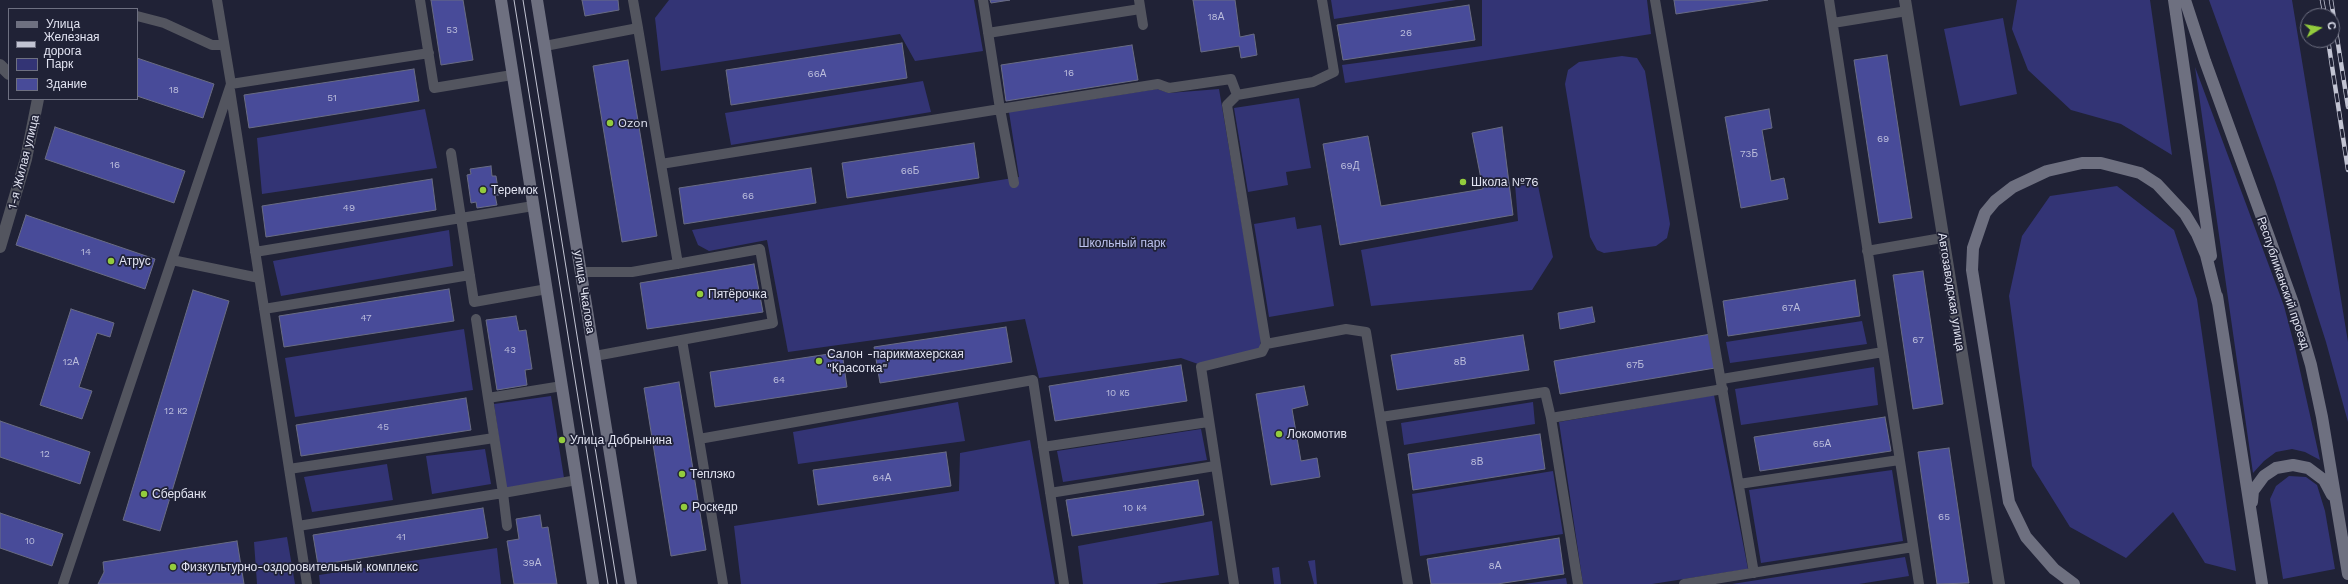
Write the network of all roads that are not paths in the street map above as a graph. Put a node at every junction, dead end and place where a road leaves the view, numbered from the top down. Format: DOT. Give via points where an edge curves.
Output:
graph roads {
  1 [pos="217,0"];
  2 [pos="420,0"];
  3 [pos="500,0"];
  4 [pos="537,0"];
  5 [pos="633,0"];
  6 [pos="983,0"];
  7 [pos="1322,0"];
  8 [pos="1655,0"];
  9 [pos="1829,0"];
  10 [pos="2174,0"];
  11 [pos="2185,0"];
  12 [pos="1139,4"];
  13 [pos="1906,5"];
  14 [pos="138,16"];
  15 [pos="1833,23"];
  16 [pos="1143,25"];
  17 [pos="638,28"];
  18 [pos="988,33"];
  19 [pos="224,45"];
  20 [pos="545,46"];
  21 [pos="429,53"];
  22 [pos="0,65"];
  23 [pos="8,73"];
  24 [pos="512,75"];
  25 [pos="230,86"];
  26 [pos="1237,95"];
  27 [pos="36,101"];
  28 [pos="1000,109"];
  29 [pos="451,154"];
  30 [pos="661,164"];
  31 [pos="1014,183"];
  32 [pos="533,206"];
  33 [pos="461,218"];
  34 [pos="1942,238"];
  35 [pos="0,247"];
  36 [pos="1867,251"];
  37 [pos="255,252"];
  38 [pos="172,260"];
  39 [pos="678,264"];
  40 [pos="581,272"];
  41 [pos="470,275"];
  42 [pos="260,278"];
  43 [pos="547,289"];
  44 [pos="2218,303"];
  45 [pos="264,308"];
  46 [pos="476,319"];
  47 [pos="682,340"];
  48 [pos="1266,344"];
  49 [pos="1883,352"];
  50 [pos="594,356"];
  51 [pos="1722,384"];
  52 [pos="562,386"];
  53 [pos="488,398"];
  54 [pos="1381,417"];
  55 [pos="1552,418"];
  56 [pos="1208,422"];
  57 [pos="494,438"];
  58 [pos="699,439"];
  59 [pos="1043,447"];
  60 [pos="1899,460"];
  61 [pos="1215,466"];
  62 [pos="289,469"];
  63 [pos="577,480"];
  64 [pos="1739,484"];
  65 [pos="502,492"];
  66 [pos="1050,493"];
  67 [pos="2336,503"];
  68 [pos="2251,513"];
  69 [pos="298,526"];
  70 [pos="507,526"];
  71 [pos="1913,547"];
  72 [pos="1754,573"];
  73 [pos="2348,574"];
  74 [pos="63,584"];
  75 [pos="307,584"];
  76 [pos="593,584"];
  77 [pos="631,584"];
  78 [pos="723,584"];
  79 [pos="1064,584"];
  80 [pos="1234,584"];
  81 [pos="1408,584"];
  82 [pos="1578,584"];
  83 [pos="1684,584"];
  84 [pos="1919,584"];
  85 [pos="1999,584"];
  86 [pos="2074,584"];
  87 [pos="2262,584"];
  1 -- 19 [label="lane"];
  2 -- 21 [label="lane"];
  3 -- 24 [label="street"];
  4 -- 20 [label="street, улица Чкалова"];
  5 -- 17 [label="lane"];
  6 -- 18 [label="lane"];
  7 -- 26 [label="lane" via="1334,72 1313,82"];
  8 -- 51 [label="lane"];
  9 -- 15 [label="lane"];
  10 -- 44 [label="street"];
  11 -- 67 [label="street, Республиканский проезд" via="2295,310 2318,396"];
  12 -- 16 [label="lane"];
  12 -- 18 [label="lane"];
  13 -- 15 [label="lane"];
  13 -- 34 [label="street, Автозаводская улица"];
  14 -- 19 [label="lane" via="164,23 212,45"];
  15 -- 36 [label="lane"];
  17 -- 20 [label="lane"];
  17 -- 30 [label="lane"];
  18 -- 28 [label="lane"];
  19 -- 25 [label="lane"];
  20 -- 40 [label="street, улица Чкалова"];
  21 -- 24 [label="lane" via="434,88"];
  21 -- 25 [label="lane"];
  22 -- 23 [label="street"];
  24 -- 32 [label="street"];
  25 -- 37 [label="lane"];
  25 -- 38 [label="lane"];
  26 -- 28 [label="lane" via="1231,79 1169,88 1158,84"];
  26 -- 48 [label="lane" via="1227,105"];
  27 -- 35 [label="street, 1-я Жилая улица" via="26,159"];
  28 -- 30 [label="lane"];
  28 -- 31 [label="lane"];
  29 -- 33 [label="lane"];
  30 -- 39 [label="lane"];
  32 -- 33 [label="lane"];
  32 -- 43 [label="street"];
  33 -- 37 [label="lane"];
  33 -- 41 [label="lane"];
  34 -- 36 [label="lane"];
  34 -- 85 [label="street, Автозаводская улица"];
  36 -- 49 [label="lane"];
  37 -- 42 [label="lane"];
  38 -- 42 [label="lane"];
  38 -- 74 [label="lane"];
  39 -- 40 [label="lane" via="632,272"];
  39 -- 47 [label="lane" via="760,250 774,323"];
  40 -- 50 [label="street, улица Чкалова"];
  41 -- 43 [label="lane" via="474,302"];
  41 -- 45 [label="lane"];
  42 -- 45 [label="lane"];
  43 -- 52 [label="street"];
  44 -- 68 [label="street"];
  44 -- 86 [label="street" via="2206,255 2197,234 2172,198 2140,173 2101,163 2082,163 2047,171 2013,187 1995,200 1985,213 1973,248 1974,289 2009,502 2026,537 2054,569"];
  45 -- 62 [label="lane"];
  46 -- 53 [label="lane"];
  47 -- 50 [label="lane"];
  47 -- 58 [label="lane"];
  48 -- 54 [label="lane" via="1346,329 1366,332"];
  48 -- 56 [label="lane" via="1262,352 1201,367"];
  49 -- 51 [label="lane"];
  49 -- 60 [label="lane"];
  50 -- 77 [label="street, улица Чкалова"];
  51 -- 55 [label="lane"];
  51 -- 64 [label="lane"];
  52 -- 53 [label="lane"];
  52 -- 63 [label="street"];
  53 -- 57 [label="lane"];
  54 -- 55 [label="lane" via="1545,392"];
  54 -- 81 [label="lane"];
  55 -- 82 [label="lane"];
  56 -- 59 [label="lane"];
  56 -- 61 [label="lane"];
  57 -- 62 [label="lane"];
  57 -- 65 [label="lane"];
  58 -- 59 [label="lane" via="1033,380"];
  58 -- 78 [label="lane"];
  59 -- 66 [label="lane"];
  60 -- 64 [label="lane"];
  60 -- 71 [label="lane"];
  61 -- 66 [label="lane"];
  61 -- 80 [label="lane"];
  62 -- 69 [label="lane"];
  63 -- 65 [label="lane"];
  63 -- 76 [label="street"];
  64 -- 72 [label="lane"];
  65 -- 69 [label="lane"];
  65 -- 70 [label="lane"];
  66 -- 79 [label="lane"];
  67 -- 68 [label="street" via="2324,480 2308,468 2293,465 2276,468 2264,476 2253,490"];
  67 -- 73 [label="street, Республиканский проезд"];
  68 -- 87 [label="street"];
  69 -- 75 [label="lane"];
  71 -- 72 [label="lane"];
  71 -- 84 [label="lane"];
  72 -- 83 [label="lane"];
}
